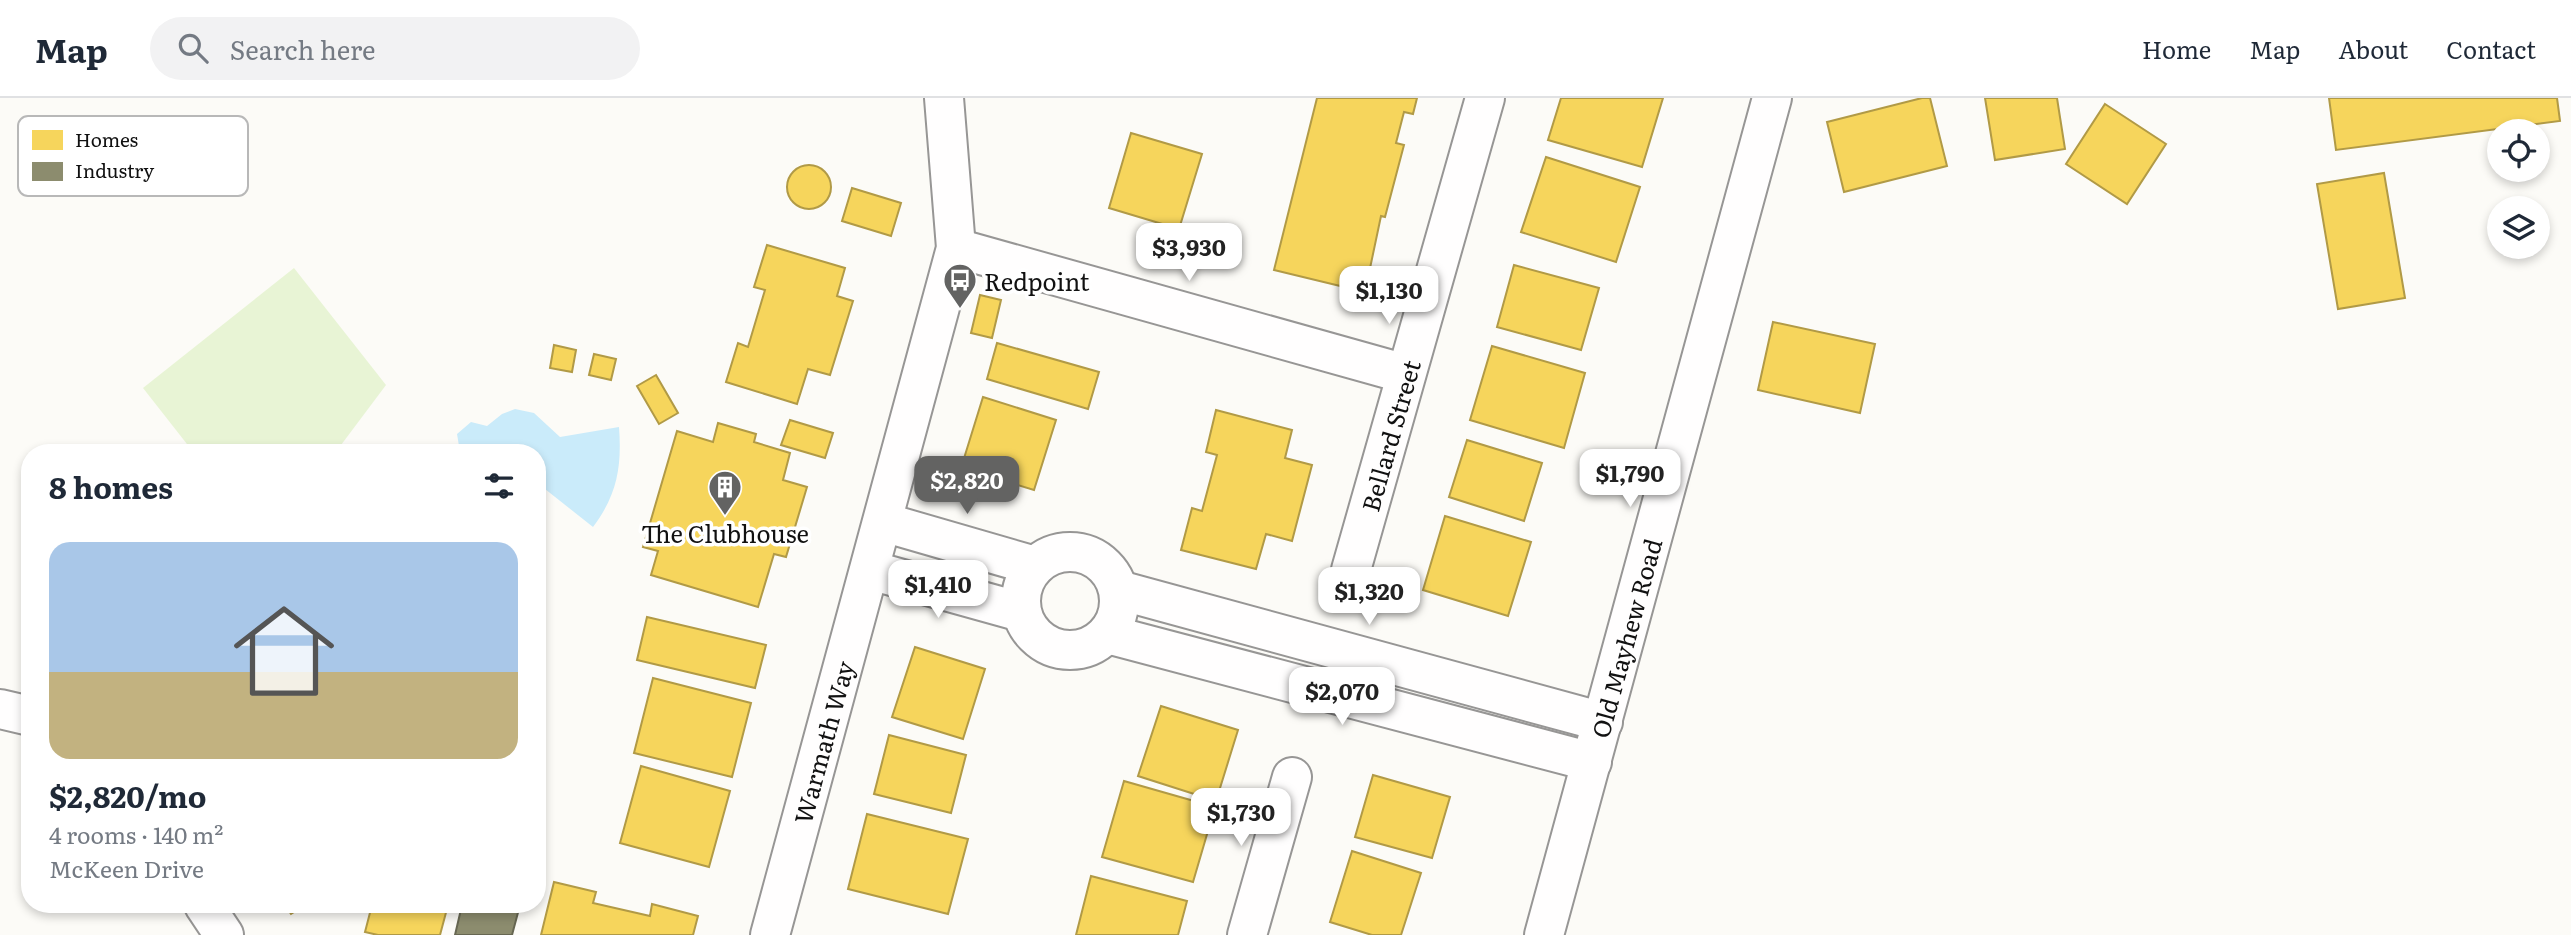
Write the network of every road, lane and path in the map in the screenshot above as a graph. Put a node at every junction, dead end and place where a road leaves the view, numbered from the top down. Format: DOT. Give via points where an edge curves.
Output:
graph roads {
  1 [pos="944,98"];
  2 [pos="1485,98"];
  3 [pos="1772,98"];
  4 [pos="956,248"];
  5 [pos="1406,374"];
  6 [pos="883,522"];
  7 [pos="1035,566"];
  8 [pos="870,570"];
  9 [pos="1351,570"];
  10 [pos="1119,590"];
  11 [pos="1021,612"];
  12 [pos="1107,634"];
  13 [pos="0,709"];
  14 [pos="21,714"];
  15 [pos="1603,722"];
  16 [pos="1592,762"];
  17 [pos="1292,777"];
  18 [pos="209,913"];
  19 [pos="224,935"];
  20 [pos="770,935"];
  21 [pos="1247,935"];
  22 [pos="1544,935"];
  1 -- 4 [label="street, Warmath Way"];
  2 -- 5 [label="street, Bellard Street"];
  3 -- 15 [label="street, Old Mayhew Road"];
  4 -- 5 [label="street"];
  4 -- 6 [label="street, Warmath Way"];
  5 -- 9 [label="street, Bellard Street"];
  6 -- 7 [label="street"];
  6 -- 8 [label="street, Warmath Way"];
  7 -- 10 [label="street" via="1046,557 1076,551 1103,564"];
  7 -- 11 [label="street" via="1022,588"];
  8 -- 11 [label="street"];
  8 -- 20 [label="street, Warmath Way"];
  10 -- 12 [label="street" via="1115,621"];
  10 -- 15 [label="street"];
  11 -- 12 [label="street" via="1038,639 1058,649 1081,650"];
  12 -- 16 [label="street"];
  13 -- 14 [label="street"];
  15 -- 16 [label="street, Old Mayhew Road"];
  16 -- 22 [label="street, Old Mayhew Road"];
  17 -- 21 [label="street"];
  18 -- 19 [label="street"];
}
